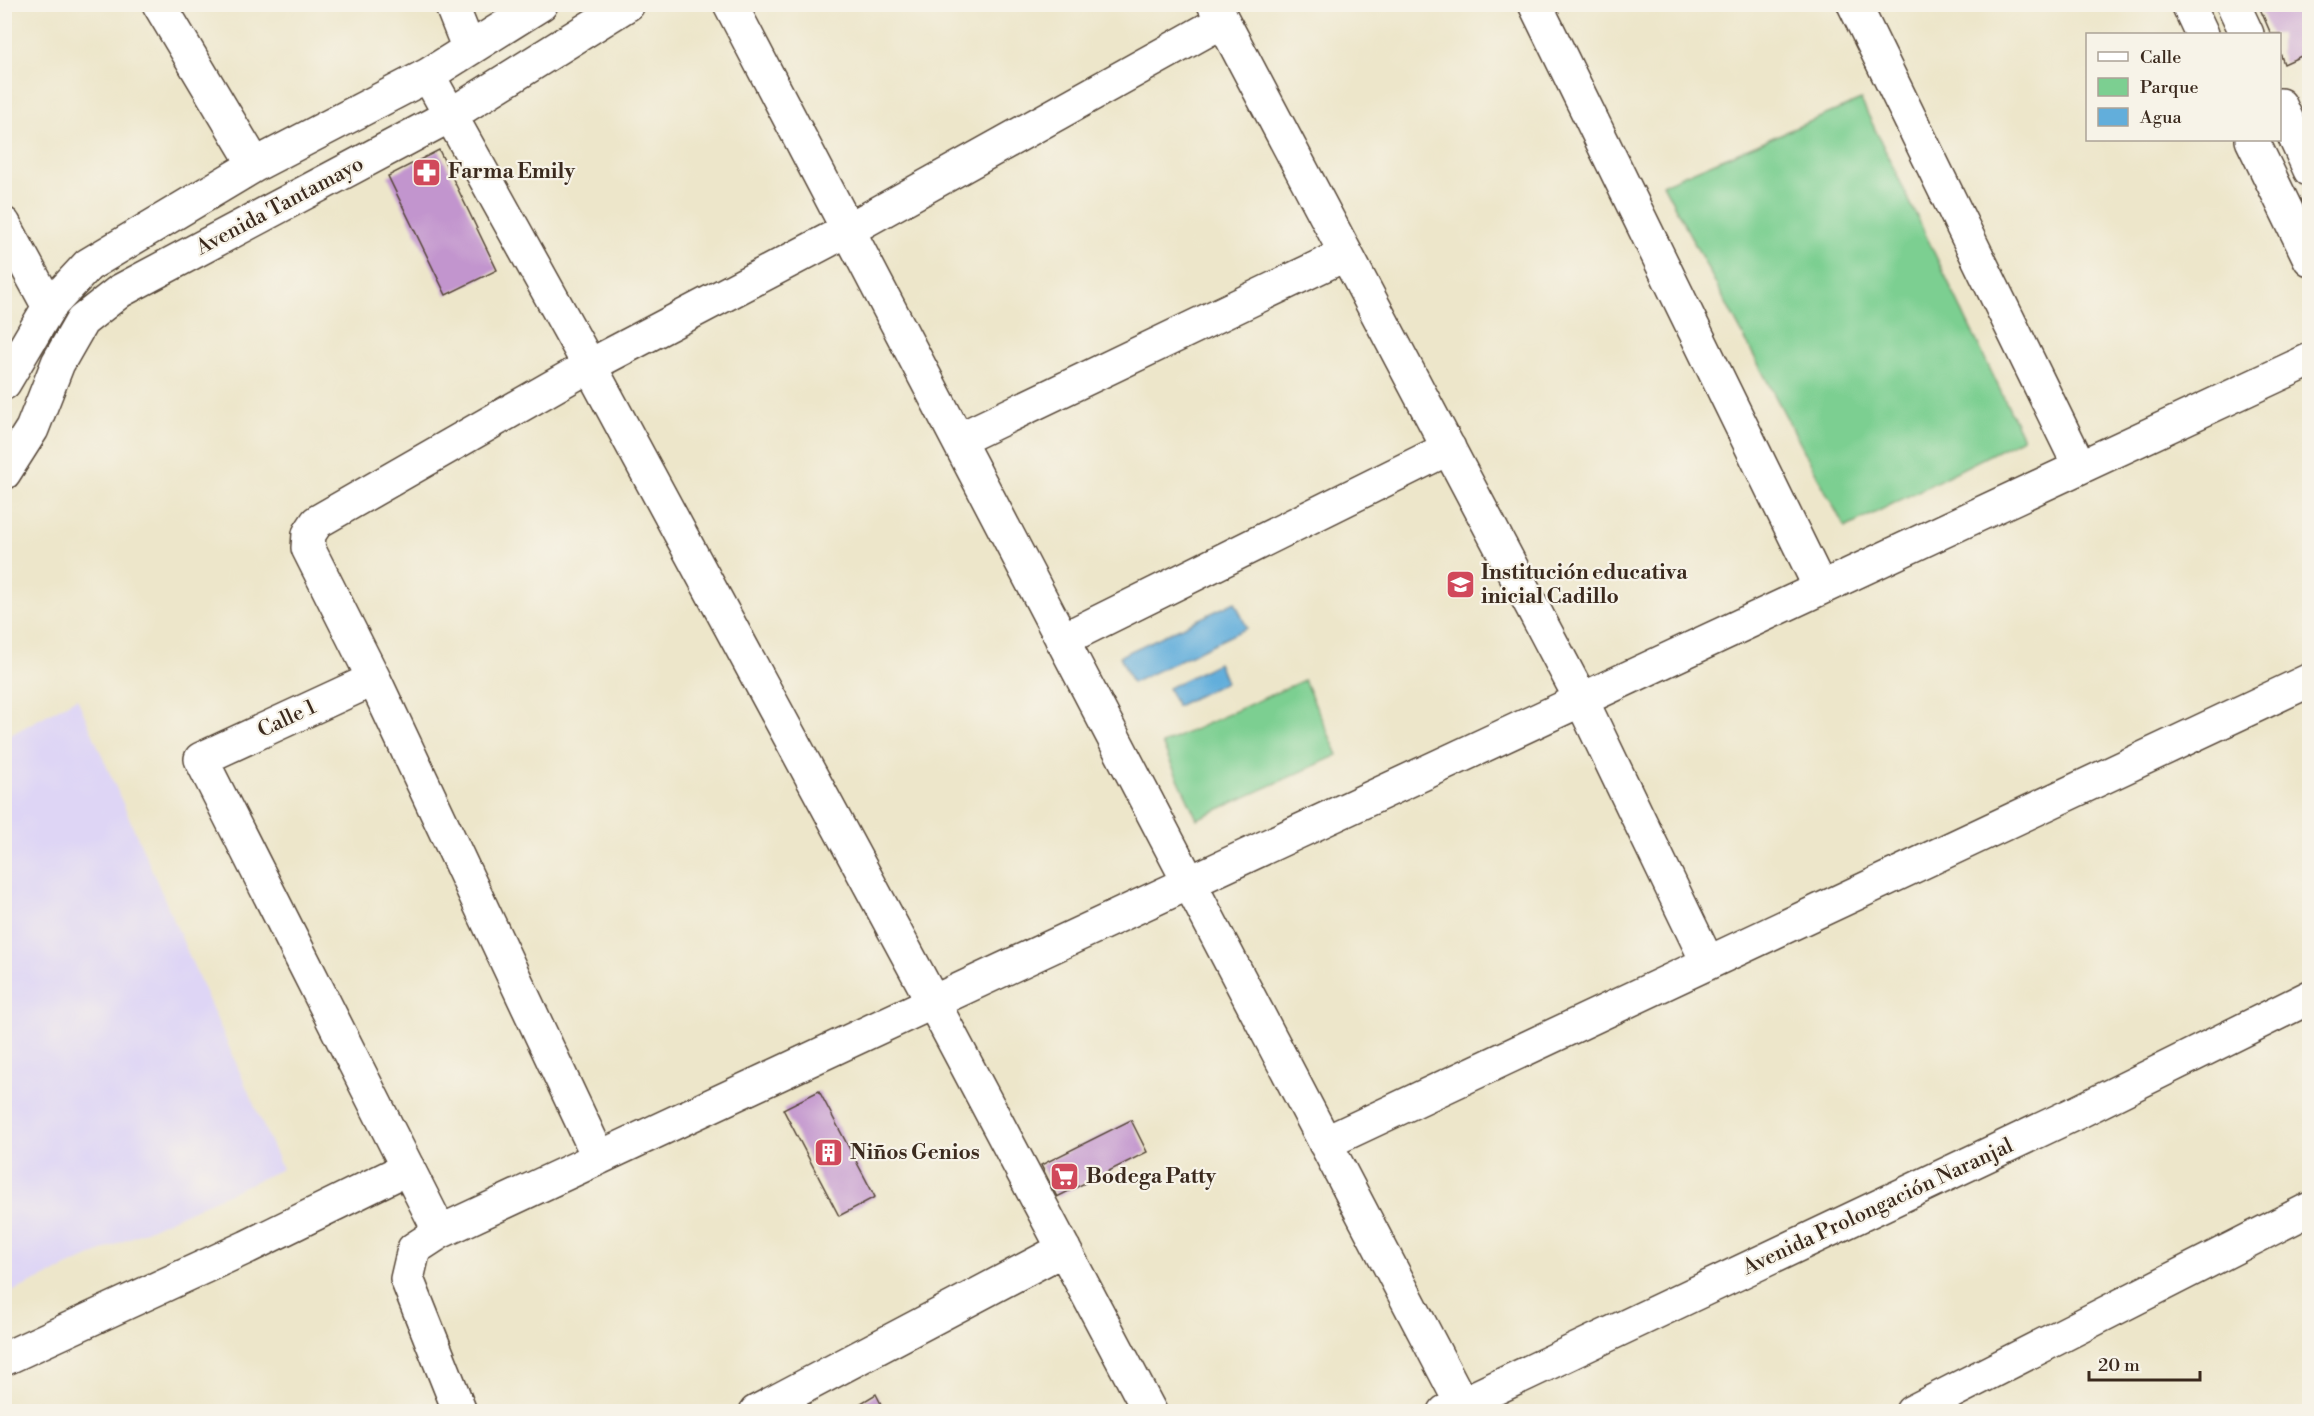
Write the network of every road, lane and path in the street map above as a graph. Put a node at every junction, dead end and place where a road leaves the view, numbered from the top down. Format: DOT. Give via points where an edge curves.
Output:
graph roads {
  1 [pos="159,4"];
  2 [pos="451,4"];
  3 [pos="541,4"];
  4 [pos="628,4"];
  5 [pos="730,4"];
  6 [pos="1535,4"];
  7 [pos="1854,4"];
  8 [pos="2188,4"];
  9 [pos="2233,4"];
  10 [pos="1218,13"];
  11 [pos="2202,33"];
  12 [pos="2247,33"];
  13 [pos="469,49"];
  14 [pos="428,75"];
  15 [pos="2281,107"];
  16 [pos="449,116"];
  17 [pos="2252,141"];
  18 [pos="255,165"];
  19 [pos="2310,170"];
  20 [pos="4,224"];
  21 [pos="848,230"];
  22 [pos="1346,254"];
  23 [pos="2310,259"];
  24 [pos="49,307"];
  25 [pos="2310,360"];
  26 [pos="589,366"];
  27 [pos="4,384"];
  28 [pos="958,440"];
  29 [pos="1449,448"];
  30 [pos="2080,467"];
  31 [pos="4,473"];
  32 [pos="1820,587"];
  33 [pos="1062,640"];
  34 [pos="374,679"];
  35 [pos="2310,680"];
  36 [pos="1581,699"];
  37 [pos="1189,882"];
  38 [pos="1708,963"];
  39 [pos="2310,996"];
  40 [pos="933,1002"];
  41 [pos="1325,1143"];
  42 [pos="599,1158"];
  43 [pos="408,1168"];
  44 [pos="2310,1209"];
  45 [pos="440,1232"];
  46 [pos="1064,1249"];
  47 [pos="4,1359"];
  48 [pos="1458,1409"];
  49 [pos="460,1412"];
  50 [pos="756,1412"];
  51 [pos="1150,1412"];
  52 [pos="1912,1412"];
  1 -- 18 [label="street"];
  2 -- 13 [label="street"];
  3 -- 13 [label="street, Avenida Tantamayo"];
  4 -- 16 [label="street, Avenida Tantamayo"];
  5 -- 21 [label="street"];
  6 -- 32 [label="street"];
  7 -- 30 [label="street"];
  8 -- 11 [label="street"];
  9 -- 12 [label="street"];
  10 -- 21 [label="street"];
  10 -- 22 [label="street"];
  13 -- 14 [label="street, Avenida Tantamayo"];
  14 -- 16 [label="street"];
  14 -- 18 [label="street, Avenida Tantamayo"];
  15 -- 19 [label="street"];
  16 -- 26 [label="street"];
  16 -- 31 [label="street, Avenida Tantamayo" via="120,291 89,315 58,363 33,429"];
  17 -- 23 [label="street"];
  18 -- 24 [label="street, Avenida Tantamayo" via="88,265"];
  20 -- 24 [label="street"];
  21 -- 26 [label="street"];
  21 -- 28 [label="street"];
  22 -- 28 [label="street"];
  22 -- 29 [label="street"];
  24 -- 27 [label="street, Avenida Tantamayo"];
  25 -- 30 [label="street"];
  26 -- 34 [label="street" via="317,522 309,534 308,548"];
  26 -- 40 [label="street"];
  28 -- 33 [label="street"];
  29 -- 33 [label="street"];
  29 -- 36 [label="street"];
  30 -- 32 [label="street"];
  32 -- 36 [label="street"];
  33 -- 37 [label="street"];
  34 -- 42 [label="street"];
  34 -- 43 [label="street, Calle 1" via="201,759"];
  35 -- 38 [label="street"];
  36 -- 37 [label="street"];
  36 -- 38 [label="street"];
  37 -- 40 [label="street"];
  37 -- 41 [label="street"];
  38 -- 41 [label="street"];
  39 -- 48 [label="street, Avenida Prolongación Naranjal" via="2078,1112"];
  40 -- 42 [label="street"];
  40 -- 46 [label="street"];
  41 -- 48 [label="street"];
  42 -- 45 [label="street"];
  43 -- 45 [label="street"];
  43 -- 47 [label="street"];
  44 -- 52 [label="street"];
  45 -- 49 [label="street" via="414,1249 407,1280"];
  46 -- 50 [label="street"];
  46 -- 51 [label="street"];
}
